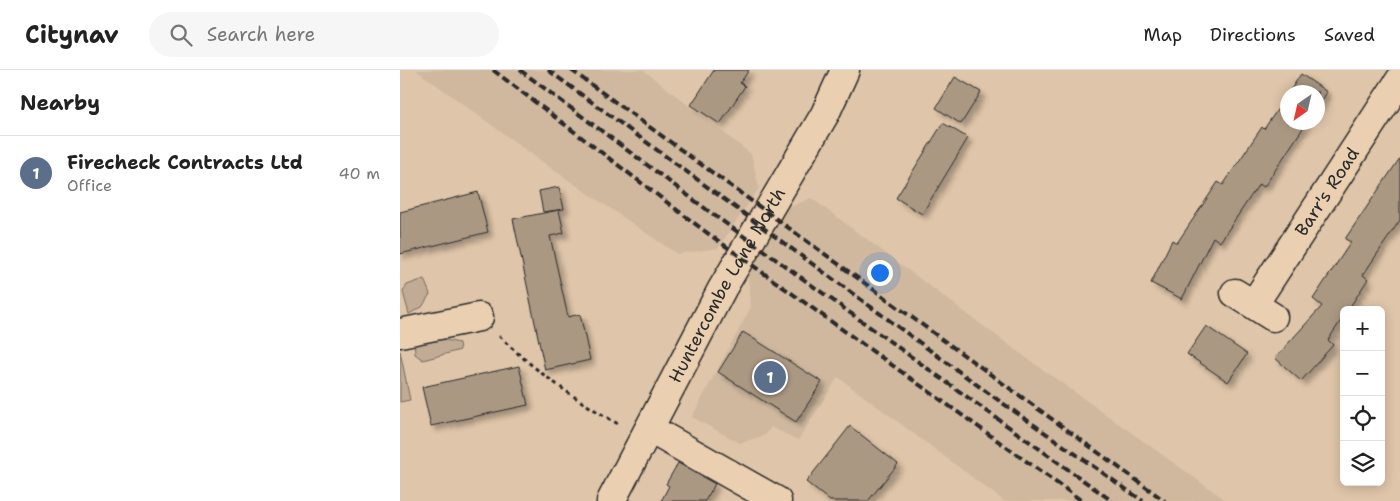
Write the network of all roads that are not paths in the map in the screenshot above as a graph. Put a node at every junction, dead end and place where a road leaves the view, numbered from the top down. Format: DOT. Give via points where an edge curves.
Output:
graph roads {
  1 [pos="845,70"];
  2 [pos="1400,80"];
  3 [pos="1254,305"];
  4 [pos="479,316"];
  5 [pos="400,333"];
  6 [pos="647,434"];
  7 [pos="611,501"];
  8 [pos="777,501"];
  1 -- 6 [label="street, Huntercombe Lane North" via="812,136 722,289"];
  2 -- 3 [label="street, Barr's Road"];
  4 -- 5 [label="street"];
  6 -- 7 [label="street, Huntercombe Lane North"];
  6 -- 8 [label="street"];
}
